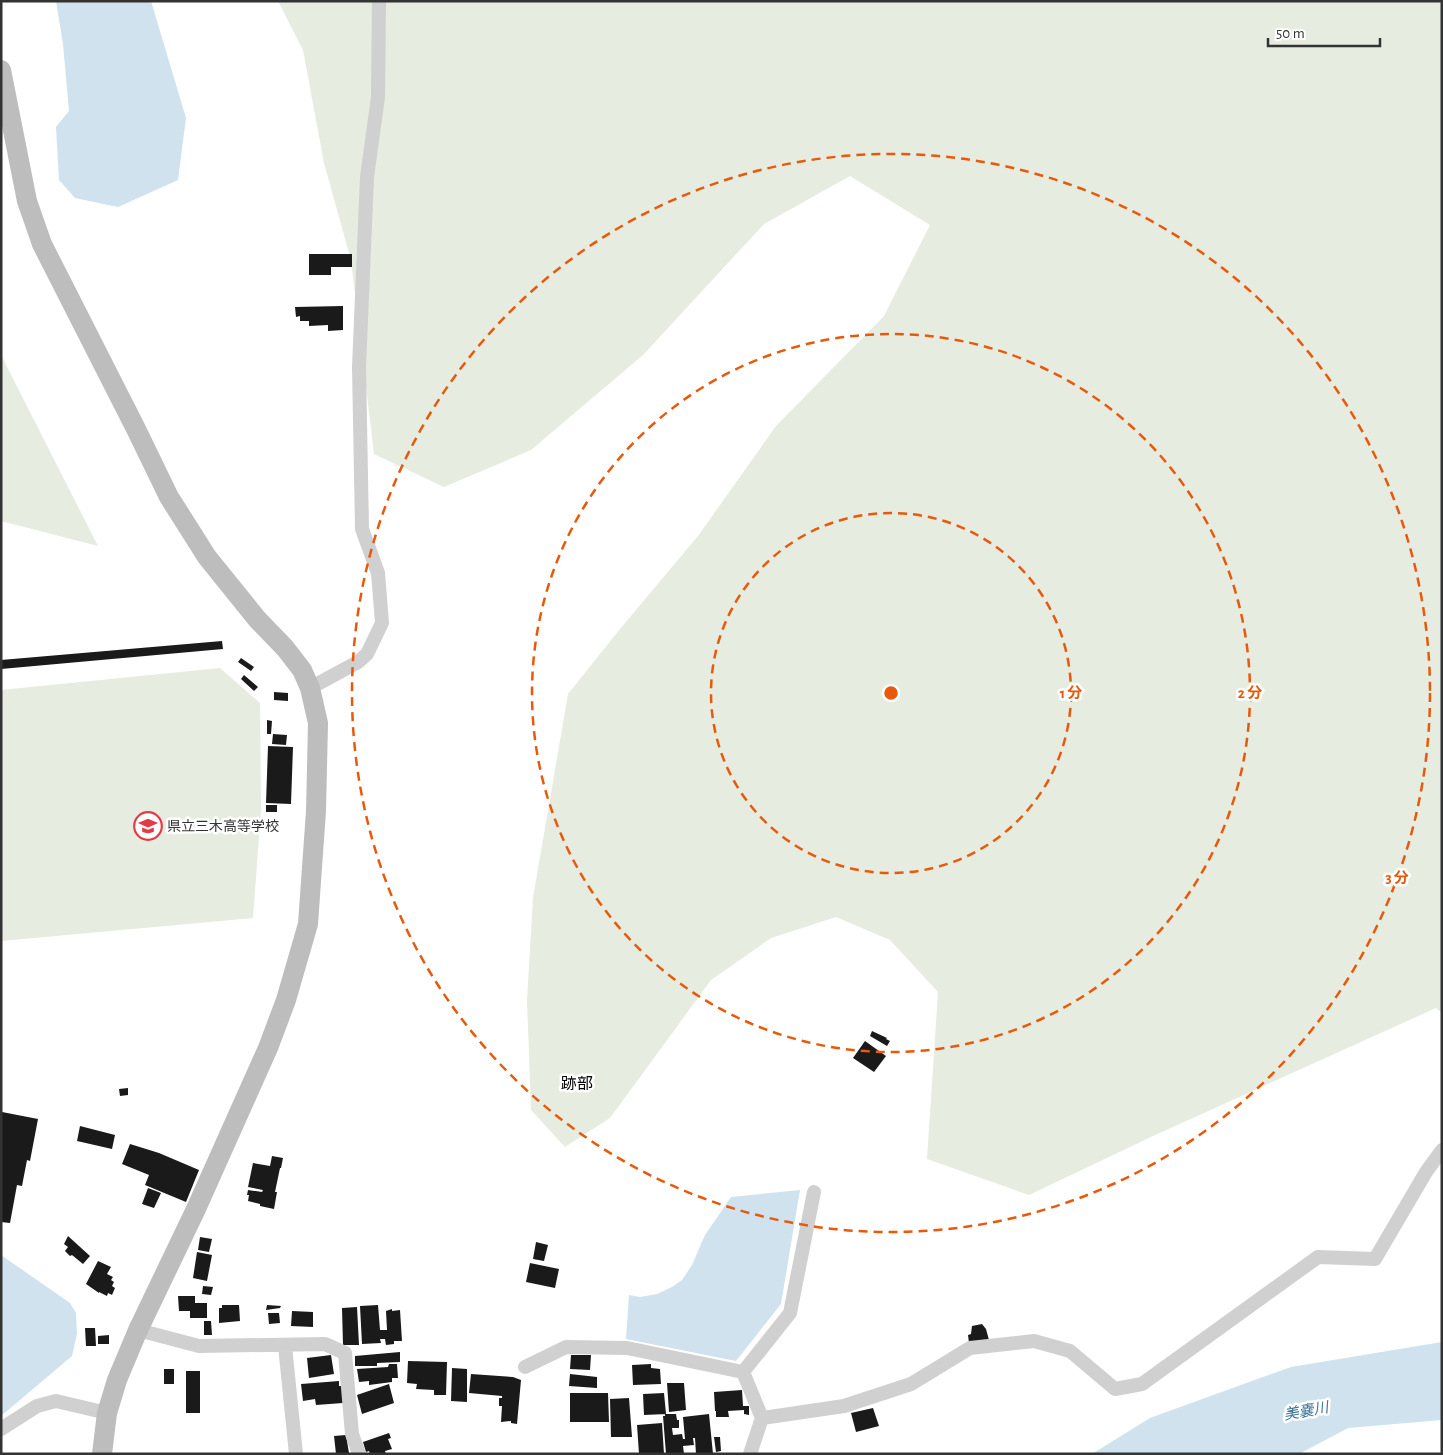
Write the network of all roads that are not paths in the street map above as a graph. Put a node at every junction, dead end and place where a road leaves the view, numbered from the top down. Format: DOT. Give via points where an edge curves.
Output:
graph roads {
  1 [pos="379,1"];
  2 [pos="1,70"];
  3 [pos="310,688"];
  4 [pos="1442,1150"];
  5 [pos="814,1192"];
  6 [pos="138,1330"];
  7 [pos="285,1346"];
  8 [pos="525,1367"];
  9 [pos="743,1372"];
  10 [pos="107,1413"];
  11 [pos="762,1418"];
  12 [pos="1,1429"];
  13 [pos="102,1454"];
  14 [pos="296,1454"];
  15 [pos="359,1454"];
  16 [pos="750,1454"];
  1 -- 3 [label="street" via="378,97 366,177 359,367 362,529 378,573 382,623 367,654"];
  2 -- 3 [label="street" via="27,201 42,244 169,497 207,557 285,648 302,670"];
  3 -- 6 [label="street" via="318,723 318,761 308,924 268,1048"];
  4 -- 11 [label="street" via="1375,1259 1318,1257 1142,1384 1115,1389 1070,1351 1034,1341 970,1348 911,1384 844,1406"];
  5 -- 9 [label="street" via="790,1313"];
  6 -- 7 [label="street" via="199,1346"];
  6 -- 10 [label="street"];
  7 -- 14 [label="street"];
  7 -- 15 [label="street" via="325,1344 345,1353 352,1434"];
  8 -- 9 [label="street" via="566,1347 626,1348"];
  9 -- 11 [label="street"];
  10 -- 12 [label="street" via="56,1401 37,1406"];
  10 -- 13 [label="street"];
  11 -- 16 [label="street"];
}
